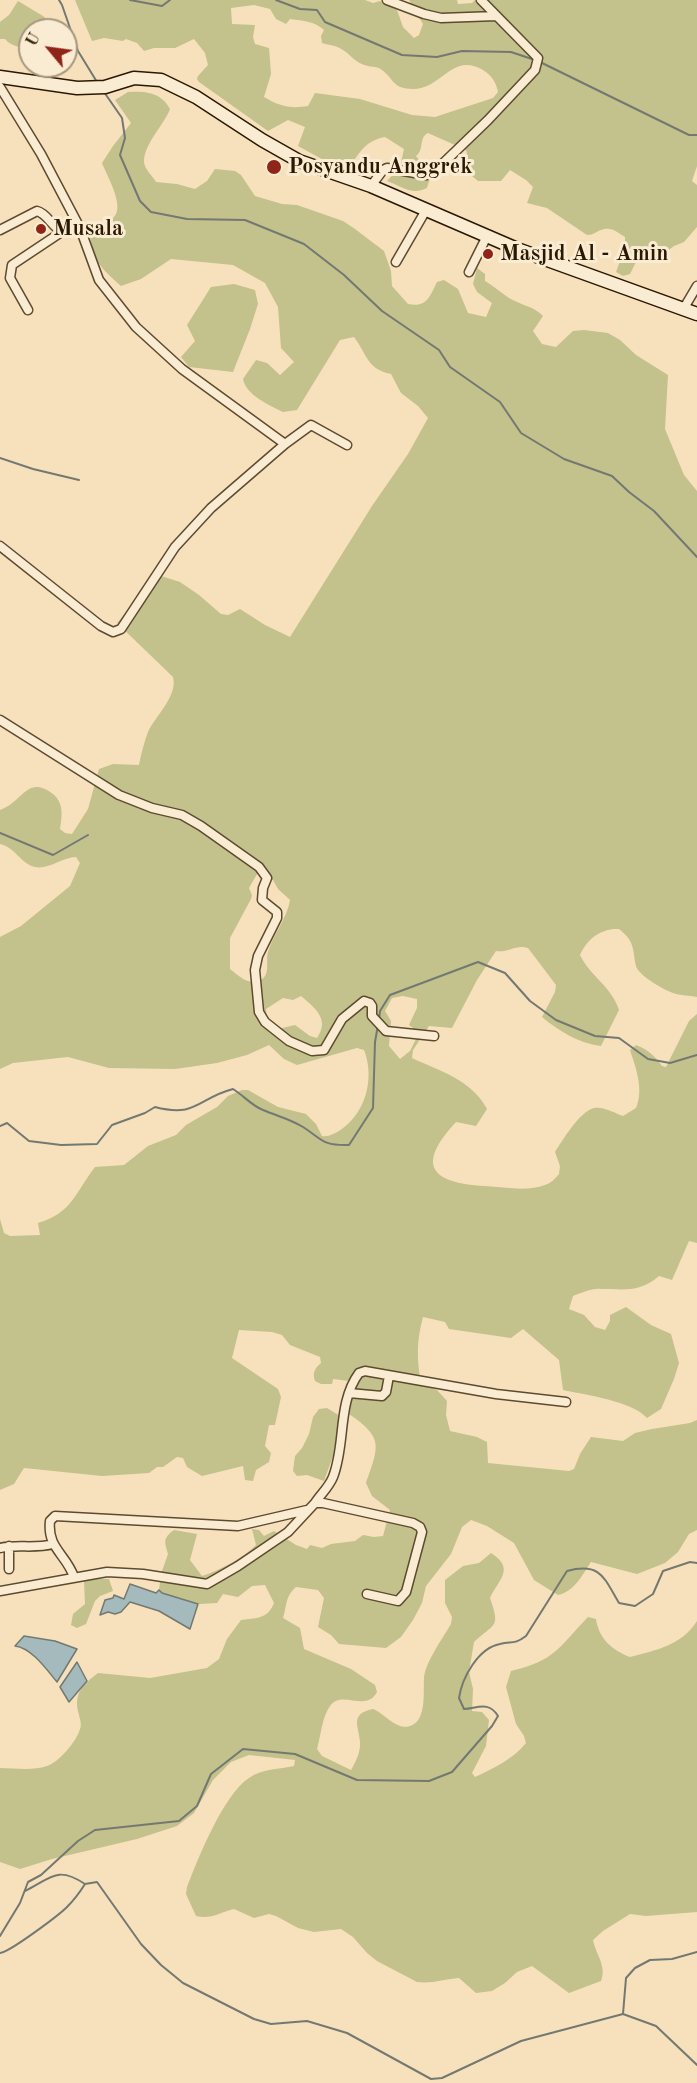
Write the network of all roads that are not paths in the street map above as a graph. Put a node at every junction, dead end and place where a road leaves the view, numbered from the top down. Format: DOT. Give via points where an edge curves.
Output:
graph roads {
  1 [pos="387,0"];
  2 [pos="482,0"];
  3 [pos="496,16"];
  4 [pos="0,77"];
  5 [pos="0,87"];
  6 [pos="371,186"];
  7 [pos="426,210"];
  8 [pos="80,228"];
  9 [pos="0,230"];
  10 [pos="63,231"];
  11 [pos="487,236"];
  12 [pos="396,262"];
  13 [pos="469,272"];
  14 [pos="697,286"];
  15 [pos="684,308"];
  16 [pos="28,310"];
  17 [pos="697,314"];
  18 [pos="285,444"];
  19 [pos="347,445"];
  20 [pos="0,546"];
  21 [pos="0,720"];
  22 [pos="434,1036"];
  23 [pos="390,1376"];
  24 [pos="349,1393"];
  25 [pos="566,1402"];
  26 [pos="315,1503"];
  27 [pos="307,1510"];
  28 [pos="53,1544"];
  29 [pos="4,1547"];
  30 [pos="9,1569"];
  31 [pos="74,1578"];
  32 [pos="0,1591"];
  33 [pos="367,1594"];
  1 -- 3 [label="street" via="441,18"];
  2 -- 3 [label="street"];
  3 -- 6 [label="street" via="537,62 535,70 432,174 387,168"];
  4 -- 6 [label="street" via="77,88 102,87 134,78 161,80 196,97 299,161"];
  5 -- 8 [label="street"];
  6 -- 7 [label="street"];
  7 -- 11 [label="street"];
  7 -- 12 [label="street"];
  8 -- 10 [label="street"];
  8 -- 18 [label="street" via="99,280 136,327 182,369"];
  9 -- 10 [label="street" via="37,211"];
  10 -- 16 [label="street" via="12,265 10,278"];
  11 -- 13 [label="street"];
  11 -- 15 [label="street" via="611,285"];
  14 -- 15 [label="street"];
  15 -- 17 [label="street"];
  18 -- 19 [label="street" via="311,425"];
  18 -- 20 [label="street" via="211,508 162,565 121,629 113,632"];
  21 -- 22 [label="street" via="119,795 182,815 259,867 267,878 262,900 277,912 255,970 259,1012 279,1034 312,1051 324,1050 342,1019 364,1001 370,1003 372,1016 386,1031"];
  23 -- 24 [label="street" via="358,1373"];
  23 -- 24 [label="street" via="382,1396"];
  23 -- 25 [label="street"];
  24 -- 26 [label="street" via="333,1477"];
  26 -- 27 [label="street"];
  26 -- 33 [label="street" via="420,1527 422,1532 406,1592 398,1601"];
  27 -- 28 [label="street" via="238,1526 55,1516 49,1529"];
  27 -- 31 [label="street" via="288,1532 207,1584 123,1571"];
  28 -- 29 [label="street"];
  28 -- 31 [label="street"];
  29 -- 30 [label="street"];
  31 -- 32 [label="street"];
}
